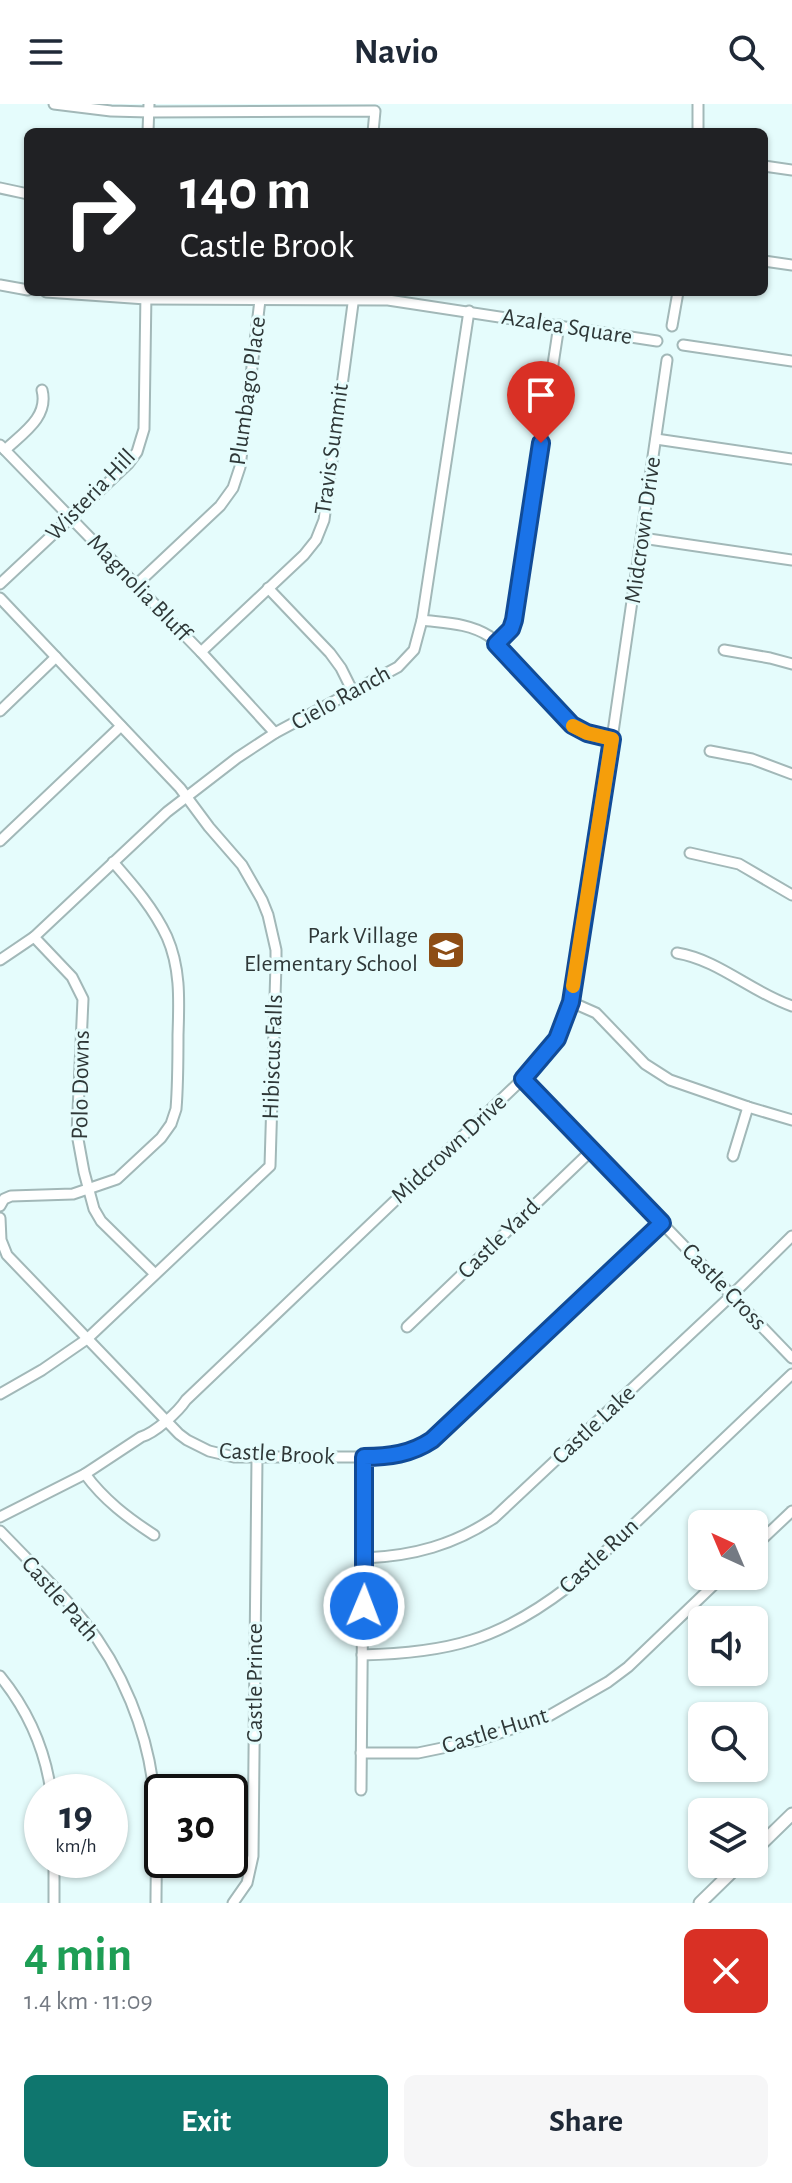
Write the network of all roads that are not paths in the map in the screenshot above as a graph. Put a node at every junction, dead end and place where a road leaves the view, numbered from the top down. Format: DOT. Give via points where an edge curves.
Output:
graph roads {
  1 [pos="54,104"];
  2 [pos="698,104"];
  3 [pos="149,108"];
  4 [pos="148,128"];
  5 [pos="373,128"];
  6 [pos="699,128"];
  7 [pos="768,167"];
  8 [pos="792,170"];
  9 [pos="0,188"];
  10 [pos="24,193"];
  11 [pos="768,262"];
  12 [pos="792,265"];
  13 [pos="0,285"];
  14 [pos="24,289"];
  15 [pos="146,296"];
  16 [pos="335,296"];
  17 [pos="354,296"];
  18 [pos="361,296"];
  19 [pos="677,296"];
  20 [pos="260,300"];
  21 [pos="469,311"];
  22 [pos="559,325"];
  23 [pos="672,326"];
  24 [pos="657,341"];
  25 [pos="683,345"];
  26 [pos="667,360"];
  27 [pos="792,361"];
  28 [pos="42,390"];
  29 [pos="656,439"];
  30 [pos="2,447"];
  31 [pos="792,459"];
  32 [pos="71,518"];
  33 [pos="642,538"];
  34 [pos="792,560"];
  35 [pos="0,584"];
  36 [pos="136,585"];
  37 [pos="268,588"];
  38 [pos="0,598"];
  39 [pos="422,620"];
  40 [pos="496,644"];
  41 [pos="724,650"];
  42 [pos="201,652"];
  43 [pos="56,657"];
  44 [pos="792,664"];
  45 [pos="353,692"];
  46 [pos="0,711"];
  47 [pos="121,726"];
  48 [pos="275,733"];
  49 [pos="612,739"];
  50 [pos="710,751"];
  51 [pos="792,774"];
  52 [pos="187,796"];
  53 [pos="0,841"];
  54 [pos="690,853"];
  55 [pos="113,862"];
  56 [pos="792,895"];
  57 [pos="34,937"];
  58 [pos="677,953"];
  59 [pos="0,960"];
  60 [pos="571,1002"];
  61 [pos="792,1006"];
  62 [pos="523,1079"];
  63 [pos="748,1107"];
  64 [pos="792,1120"];
  65 [pos="591,1151"];
  66 [pos="733,1156"];
  67 [pos="88,1189"];
  68 [pos="2,1202"];
  69 [pos="0,1218"];
  70 [pos="662,1223"];
  71 [pos="792,1236"];
  72 [pos="155,1274"];
  73 [pos="732,1295"];
  74 [pos="407,1327"];
  75 [pos="87,1339"];
  76 [pos="792,1358"];
  77 [pos="792,1374"];
  78 [pos="1,1391"];
  79 [pos="164,1419"];
  80 [pos="257,1457"];
  81 [pos="364,1457"];
  82 [pos="85,1474"];
  83 [pos="792,1511"];
  84 [pos="0,1517"];
  85 [pos="0,1531"];
  86 [pos="768,1534"];
  87 [pos="154,1535"];
  88 [pos="365,1558"];
  89 [pos="708,1590"];
  90 [pos="362,1655"];
  91 [pos="0,1676"];
  92 [pos="361,1753"];
  93 [pos="47,1774"];
  94 [pos="361,1790"];
  95 [pos="792,1814"];
  96 [pos="768,1837"];
  97 [pos="54,1878"];
  98 [pos="726,1878"];
  99 [pos="54,1903"];
  100 [pos="156,1903"];
  101 [pos="233,1903"];
  102 [pos="700,1903"];
  1 -- 3 [label="street" via="111,111"];
  2 -- 6 [label="street"];
  3 -- 4 [label="street"];
  3 -- 5 [label="street" via="375,111"];
  7 -- 8 [label="street"];
  9 -- 10 [label="street"];
  11 -- 12 [label="street"];
  13 -- 14 [label="street"];
  15 -- 20 [label="street, Azalea Square"];
  15 -- 32 [label="street, Wisteria Hill" via="142,440 128,464"];
  16 -- 20 [label="street, Azalea Square"];
  17 -- 37 [label="street, Travis Summit" via="324,520 304,555"];
  18 -- 21 [label="street, Azalea Square"];
  19 -- 23 [label="street"];
  20 -- 36 [label="street, Plumbago Place" via="233,488"];
  21 -- 22 [label="street, Azalea Square"];
  21 -- 39 [label="street, Cielo Ranch"];
  22 -- 24 [label="street, Azalea Square"];
  22 -- 40 [label="street" via="514,620"];
  25 -- 27 [label="street"];
  26 -- 29 [label="street, Midcrown Drive"];
  28 -- 30 [label="street" via="43,411"];
  29 -- 31 [label="street"];
  29 -- 33 [label="street, Midcrown Drive"];
  30 -- 32 [label="street, Magnolia Bluff"];
  32 -- 35 [label="street, Wisteria Hill"];
  32 -- 36 [label="street, Magnolia Bluff"];
  33 -- 34 [label="street"];
  33 -- 49 [label="street, Midcrown Drive"];
  36 -- 42 [label="street, Magnolia Bluff"];
  37 -- 42 [label="street, Travis Summit"];
  37 -- 45 [label="street" via="330,653"];
  38 -- 43 [label="street, Hibiscus Falls"];
  39 -- 40 [label="street" via="476,628"];
  39 -- 45 [label="street, Cielo Ranch" via="406,660"];
  40 -- 49 [label="street" via="572,725"];
  41 -- 44 [label="street"];
  42 -- 48 [label="street, Magnolia Bluff"];
  43 -- 46 [label="street"];
  43 -- 47 [label="street, Hibiscus Falls"];
  45 -- 48 [label="street, Cielo Ranch"];
  47 -- 52 [label="street, Hibiscus Falls"];
  47 -- 53 [label="street"];
  48 -- 52 [label="street, Cielo Ranch"];
  49 -- 60 [label="street, Midcrown Drive"];
  50 -- 51 [label="street"];
  52 -- 55 [label="street, Cielo Ranch"];
  52 -- 72 [label="street, Hibiscus Falls" via="253,881 272,932 276,964 270,1166"];
  54 -- 56 [label="street" via="739,864"];
  55 -- 57 [label="street, Cielo Ranch"];
  55 -- 67 [label="street" via="157,916 175,960 176,1109 161,1138 117,1179"];
  57 -- 59 [label="street, Cielo Ranch"];
  57 -- 67 [label="street, Polo Downs" via="72,977 83,999 77,1134"];
  58 -- 61 [label="street" via="708,960"];
  60 -- 62 [label="street, Midcrown Drive" via="557,1039"];
  60 -- 63 [label="street" via="596,1013 645,1064 670,1080"];
  62 -- 65 [label="street, Castle Cross"];
  62 -- 79 [label="street, Midcrown Drive"];
  63 -- 64 [label="street"];
  63 -- 66 [label="street"];
  65 -- 70 [label="street, Castle Cross"];
  65 -- 74 [label="street, Castle Yard"];
  67 -- 68 [label="street" via="11,1196"];
  67 -- 72 [label="street, Polo Downs" via="101,1221"];
  69 -- 75 [label="street, Castle Brook" via="7,1255"];
  70 -- 73 [label="street, Castle Cross"];
  70 -- 81 [label="street, Castle Brook" via="432,1440 403,1454"];
  71 -- 73 [label="street, Castle Lake"];
  72 -- 75 [label="street, Hibiscus Falls"];
  73 -- 76 [label="street, Castle Cross"];
  73 -- 88 [label="street, Castle Lake" via="494,1518 439,1547"];
  75 -- 78 [label="street, Hibiscus Falls"];
  75 -- 79 [label="street, Castle Brook"];
  77 -- 90 [label="street, Castle Run" via="544,1605 463,1643"];
  79 -- 80 [label="street, Castle Brook" via="209,1451"];
  79 -- 82 [label="street, Midcrown Drive"];
  80 -- 81 [label="street, Castle Brook"];
  80 -- 101 [label="street, Castle Prince" via="253,1856 247,1883"];
  81 -- 88 [label="street"];
  82 -- 84 [label="street, Midcrown Drive"];
  82 -- 87 [label="street" via="103,1496"];
  83 -- 86 [label="street"];
  85 -- 100 [label="street, Castle Path" via="85,1622 123,1685 148,1755 154,1791"];
  88 -- 90 [label="street"];
  89 -- 92 [label="street, Castle Hunt" via="618,1675 547,1717 476,1741 418,1753"];
  90 -- 92 [label="street"];
  91 -- 93 [label="street" via="23,1709"];
  92 -- 94 [label="street"];
  95 -- 96 [label="main road"];
  97 -- 99 [label="street"];
  98 -- 102 [label="main road"];
}
